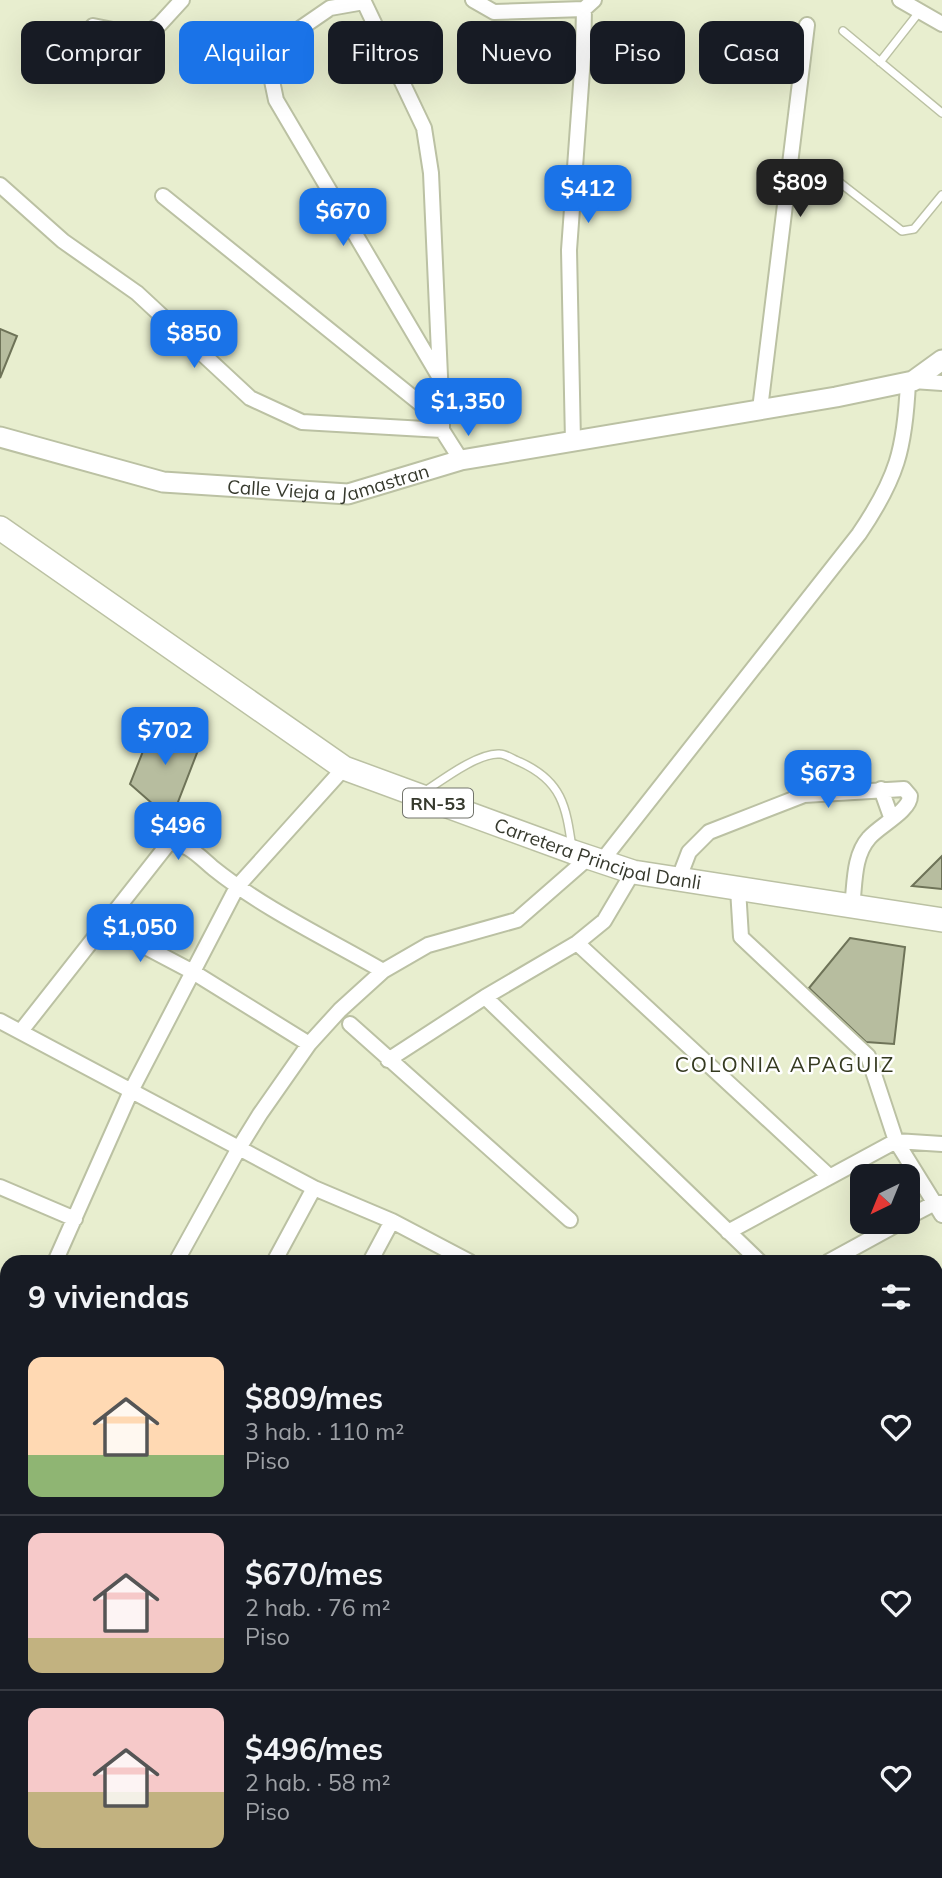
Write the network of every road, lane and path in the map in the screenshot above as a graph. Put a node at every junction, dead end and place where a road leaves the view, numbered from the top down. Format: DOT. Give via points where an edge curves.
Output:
graph roads {
  1 [pos="182,0"];
  2 [pos="473,0"];
  3 [pos="900,0"];
  4 [pos="589,5"];
  5 [pos="920,10"];
  6 [pos="163,21"];
  7 [pos="942,24"];
  8 [pos="807,25"];
  9 [pos="843,32"];
  10 [pos="880,62"];
  11 [pos="942,113"];
  12 [pos="830,175"];
  13 [pos="0,185"];
  14 [pos="942,195"];
  15 [pos="163,196"];
  16 [pos="942,360"];
  17 [pos="440,378"];
  18 [pos="911,381"];
  19 [pos="942,383"];
  20 [pos="760,410"];
  21 [pos="442,426"];
  22 [pos="0,437"];
  23 [pos="573,441"];
  24 [pos="461,460"];
  25 [pos="0,528"];
  26 [pos="344,768"];
  27 [pos="881,789"];
  28 [pos="418,796"];
  29 [pos="891,817"];
  30 [pos="587,857"];
  31 [pos="633,872"];
  32 [pos="679,878"];
  33 [pos="237,887"];
  34 [pos="738,889"];
  35 [pos="852,907"];
  36 [pos="942,920"];
  37 [pos="104,925"];
  38 [pos="577,943"];
  39 [pos="383,971"];
  40 [pos="193,972"];
  41 [pos="485,997"];
  42 [pos="0,1021"];
  43 [pos="350,1024"];
  44 [pos="21,1031"];
  45 [pos="309,1044"];
  46 [pos="388,1060"];
  47 [pos="131,1091"];
  48 [pos="896,1141"];
  49 [pos="942,1144"];
  50 [pos="239,1148"];
  51 [pos="829,1176"];
  52 [pos="314,1188"];
  53 [pos="1,1189"];
  54 [pos="940,1207"];
  55 [pos="920,1213"];
  56 [pos="75,1219"];
  57 [pos="570,1220"];
  58 [pos="392,1221"];
  59 [pos="728,1232"];
  60 [pos="879,1234"];
  61 [pos="58,1255"];
  62 [pos="180,1255"];
  63 [pos="278,1255"];
  64 [pos="374,1255"];
  65 [pos="452,1255"];
  66 [pos="753,1255"];
  67 [pos="841,1255"];
  1 -- 6 [label="street"];
  2 -- 4 [label="street" via="494,12"];
  3 -- 5 [label="street"];
  4 -- 23 [label="street" via="569,250"];
  5 -- 7 [label="street"];
  5 -- 10 [label="lane"];
  8 -- 20 [label="street"];
  9 -- 10 [label="lane"];
  10 -- 11 [label="lane"];
  12 -- 14 [label="lane" via="902,230 914,229"];
  13 -- 21 [label="street" via="63,241 137,293 250,398 302,422"];
  15 -- 21 [label="street"];
  16 -- 18 [label="street, Calle Vieja a Jamastran"];
  17 -- 17 [label="street" via="431,173 424,128 364,2 330,8 266,52 275,100"];
  17 -- 21 [label="street"];
  18 -- 19 [label="street"];
  18 -- 20 [label="street, Calle Vieja a Jamastran"];
  18 -- 30 [label="street" via="898,464 859,534"];
  20 -- 23 [label="street, Calle Vieja a Jamastran"];
  21 -- 24 [label="street"];
  22 -- 24 [label="street, Calle Vieja a Jamastran" via="163,482 348,494"];
  23 -- 24 [label="street, Calle Vieja a Jamastran"];
  25 -- 26 [label="main road, Carretera Principal Danli / RN-53"];
  26 -- 28 [label="main road, Carretera Principal Danli / RN-53"];
  26 -- 33 [label="street"];
  27 -- 29 [label="street"];
  27 -- 29 [label="street" via="904,789 910,796 908,806"];
  27 -- 32 [label="street" via="804,795 709,832 689,852"];
  28 -- 30 [label="main road, Carretera Principal Danli / RN-53"];
  28 -- 30 [label="lane" via="470,762 500,754 537,770 551,783"];
  29 -- 35 [label="street" via="867,839 858,858"];
  30 -- 31 [label="main road, Carretera Principal Danli / RN-53"];
  30 -- 39 [label="street" via="517,920 428,945"];
  31 -- 32 [label="main road, Carretera Principal Danli / RN-53"];
  31 -- 38 [label="street" via="604,921"];
  32 -- 34 [label="main road, Carretera Principal Danli / RN-53"];
  33 -- 37 [label="street" via="187,847 167,844"];
  33 -- 39 [label="street"];
  33 -- 40 [label="street"];
  34 -- 35 [label="main road, Carretera Principal Danli / RN-53"];
  34 -- 48 [label="street" via="741,937 868,1056"];
  35 -- 36 [label="main road, Carretera Principal Danli / RN-53"];
  37 -- 40 [label="street"];
  37 -- 44 [label="street"];
  38 -- 41 [label="street"];
  38 -- 51 [label="street"];
  39 -- 45 [label="street"];
  40 -- 45 [label="street"];
  40 -- 47 [label="street"];
  41 -- 46 [label="street"];
  41 -- 59 [label="street"];
  42 -- 44 [label="street"];
  43 -- 46 [label="street"];
  44 -- 47 [label="street"];
  45 -- 50 [label="street"];
  46 -- 57 [label="street"];
  47 -- 50 [label="street"];
  47 -- 56 [label="street"];
  48 -- 49 [label="street"];
  48 -- 51 [label="street"];
  48 -- 54 [label="street"];
  50 -- 52 [label="street"];
  50 -- 62 [label="street"];
  51 -- 59 [label="street"];
  52 -- 58 [label="street"];
  52 -- 63 [label="street"];
  53 -- 56 [label="street"];
  54 -- 55 [label="street"];
  56 -- 61 [label="street"];
  58 -- 64 [label="street"];
  58 -- 65 [label="street"];
  59 -- 66 [label="street"];
  60 -- 67 [label="street"];
}
